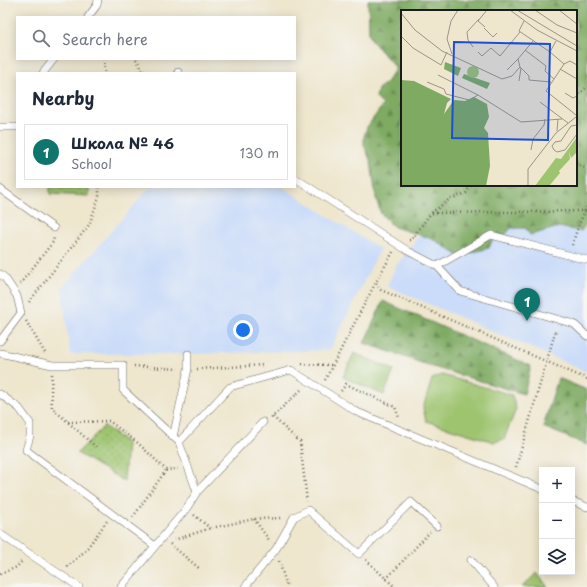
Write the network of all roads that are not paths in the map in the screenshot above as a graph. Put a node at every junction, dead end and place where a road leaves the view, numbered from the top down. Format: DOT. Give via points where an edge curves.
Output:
graph roads {
  1 [pos="98,0"];
  2 [pos="89,16"];
  3 [pos="53,60"];
  4 [pos="44,72"];
  5 [pos="0,127"];
  6 [pos="16,127"];
  7 [pos="296,179"];
  8 [pos="0,189"];
  9 [pos="54,228"];
  10 [pos="587,260"];
  11 [pos="437,266"];
  12 [pos="0,274"];
  13 [pos="587,336"];
  14 [pos="0,342"];
  15 [pos="0,353"];
  16 [pos="188,354"];
  17 [pos="0,394"];
  18 [pos="263,422"];
  19 [pos="173,437"];
  20 [pos="179,442"];
  21 [pos="539,488"];
  22 [pos="197,492"];
  23 [pos="575,502"];
  24 [pos="587,507"];
  25 [pos="436,526"];
  26 [pos="0,534"];
  27 [pos="155,546"];
  28 [pos="471,560"];
  29 [pos="79,587"];
  30 [pos="121,587"];
  31 [pos="245,587"];
  32 [pos="494,587"];
  1 -- 2 [label="lane"];
  3 -- 4 [label="lane"];
  5 -- 6 [label="lane"];
  7 -- 11 [label="lane" via="397,245"];
  8 -- 9 [label="lane"];
  10 -- 11 [label="lane" via="491,235"];
  11 -- 13 [label="lane" via="460,291 574,324"];
  12 -- 14 [label="lane" via="15,292 21,313"];
  15 -- 19 [label="lane" via="52,365 123,365 123,390"];
  16 -- 19 [label="lane" via="188,369"];
  17 -- 27 [label="lane" via="19,408 30,423 26,450"];
  18 -- 22 [label="lane"];
  19 -- 20 [label="lane"];
  20 -- 21 [label="lane" via="230,387 291,370 357,412"];
  20 -- 22 [label="lane"];
  22 -- 27 [label="lane"];
  23 -- 24 [label="lane"];
  25 -- 31 [label="lane" via="411,502 359,554 308,510 294,517 276,549"];
  26 -- 29 [label="lane"];
  27 -- 30 [label="lane"];
  28 -- 32 [label="lane"];
}
